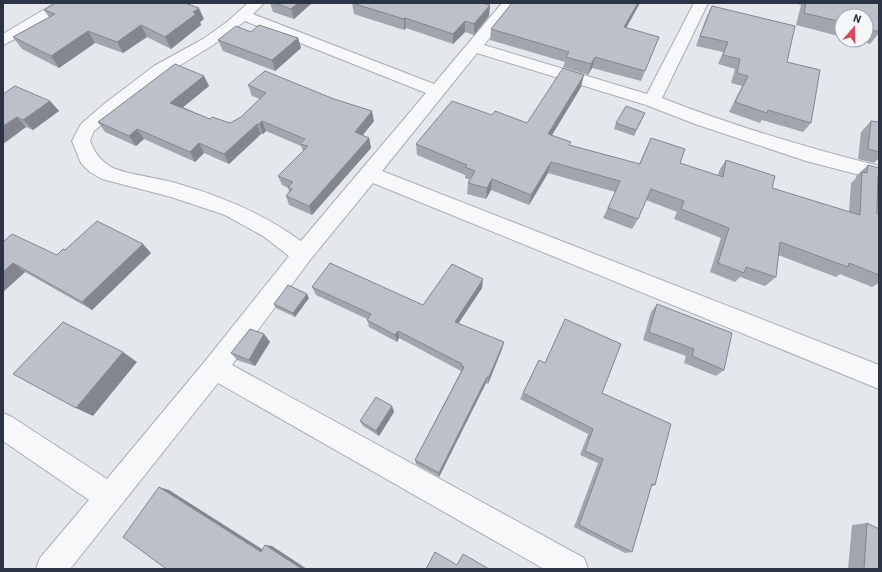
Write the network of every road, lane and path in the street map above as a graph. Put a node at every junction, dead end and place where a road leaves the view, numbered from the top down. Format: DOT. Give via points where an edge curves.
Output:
graph roads {
  1 [pos="66,3"];
  2 [pos="510,3"];
  3 [pos="701,3"];
  4 [pos="250,9"];
  5 [pos="3,40"];
  6 [pos="473,47"];
  7 [pos="437,91"];
  8 [pos="652,101"];
  9 [pos="879,173"];
  10 [pos="370,174"];
  11 [pos="303,254"];
  12 [pos="215,368"];
  13 [pos="879,377"];
  14 [pos="3,426"];
  15 [pos="110,498"];
  16 [pos="51,569"];
  17 [pos="573,569"];
  1 -- 5 [label="street"];
  2 -- 6 [label="street"];
  3 -- 8 [label="street"];
  4 -- 7 [label="street"];
  4 -- 11 [label="street" via="214,38 160,70 132,91 87,128 81,141 88,158 109,174 173,190 232,210 270,230"];
  6 -- 7 [label="street"];
  6 -- 8 [label="street"];
  7 -- 10 [label="street"];
  8 -- 9 [label="street" via="799,152"];
  10 -- 11 [label="street"];
  10 -- 13 [label="street"];
  11 -- 12 [label="street"];
  12 -- 15 [label="street"];
  12 -- 17 [label="street"];
  14 -- 15 [label="street"];
  15 -- 16 [label="street"];
}
